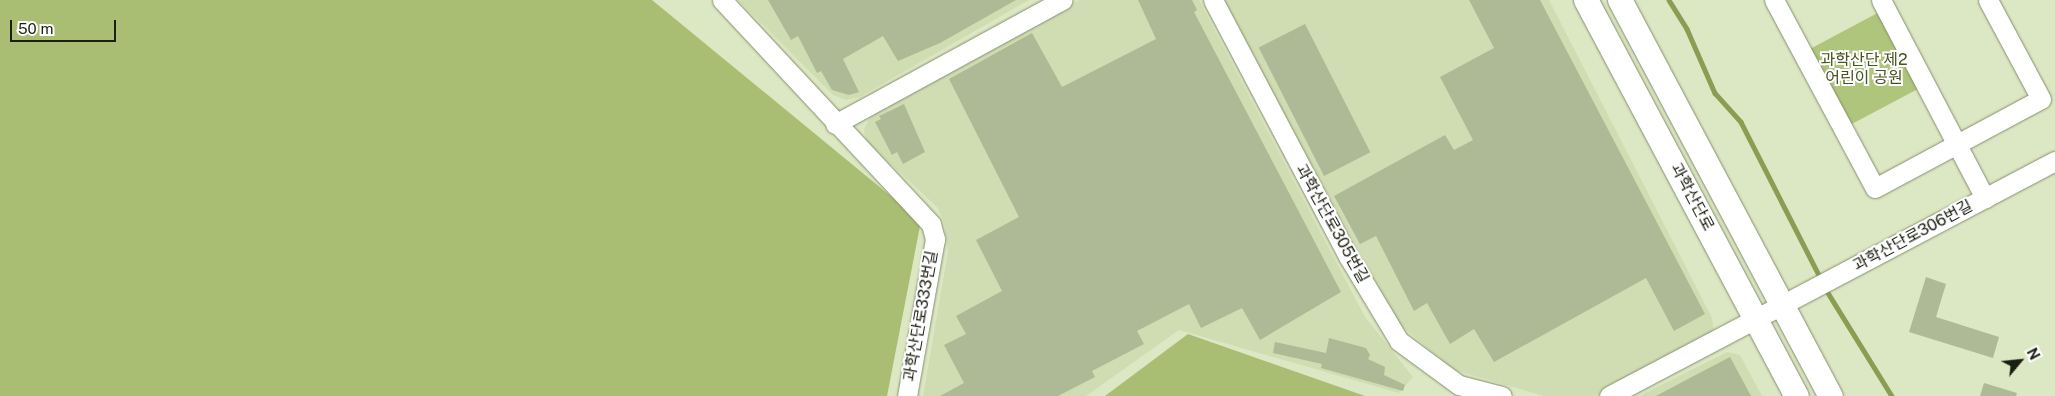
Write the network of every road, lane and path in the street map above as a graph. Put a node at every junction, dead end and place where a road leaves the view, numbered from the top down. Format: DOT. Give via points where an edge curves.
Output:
graph roads {
  1 [pos="722,0"];
  2 [pos="1062,0"];
  3 [pos="1213,0"];
  4 [pos="1586,0"];
  5 [pos="1620,0"];
  6 [pos="1774,0"];
  7 [pos="1881,0"];
  8 [pos="1988,0"];
  9 [pos="835,124"];
  10 [pos="1957,145"];
  11 [pos="2055,160"];
  12 [pos="1985,198"];
  13 [pos="1771,312"];
  14 [pos="907,396"];
  15 [pos="1502,396"];
  16 [pos="1609,396"];
  17 [pos="1797,396"];
  18 [pos="1831,396"];
  1 -- 9 [label="street, 과학산단로333번길"];
  2 -- 9 [label="street"];
  3 -- 15 [label="street, 과학산단로305번길" via="1348,256 1399,341 1459,384"];
  4 -- 13 [label="main road, 과학산단로"];
  5 -- 13 [label="main road, 과학산단로"];
  6 -- 10 [label="street" via="1875,188"];
  7 -- 10 [label="street"];
  8 -- 10 [label="street" via="2041,99"];
  9 -- 14 [label="street, 과학산단로333번길" via="931,224 935,239"];
  10 -- 12 [label="street"];
  11 -- 12 [label="street, 과학산단로306번길"];
  12 -- 13 [label="street, 과학산단로306번길"];
  13 -- 16 [label="street"];
  13 -- 17 [label="main road, 과학산단로"];
  13 -- 18 [label="main road, 과학산단로"];
}
